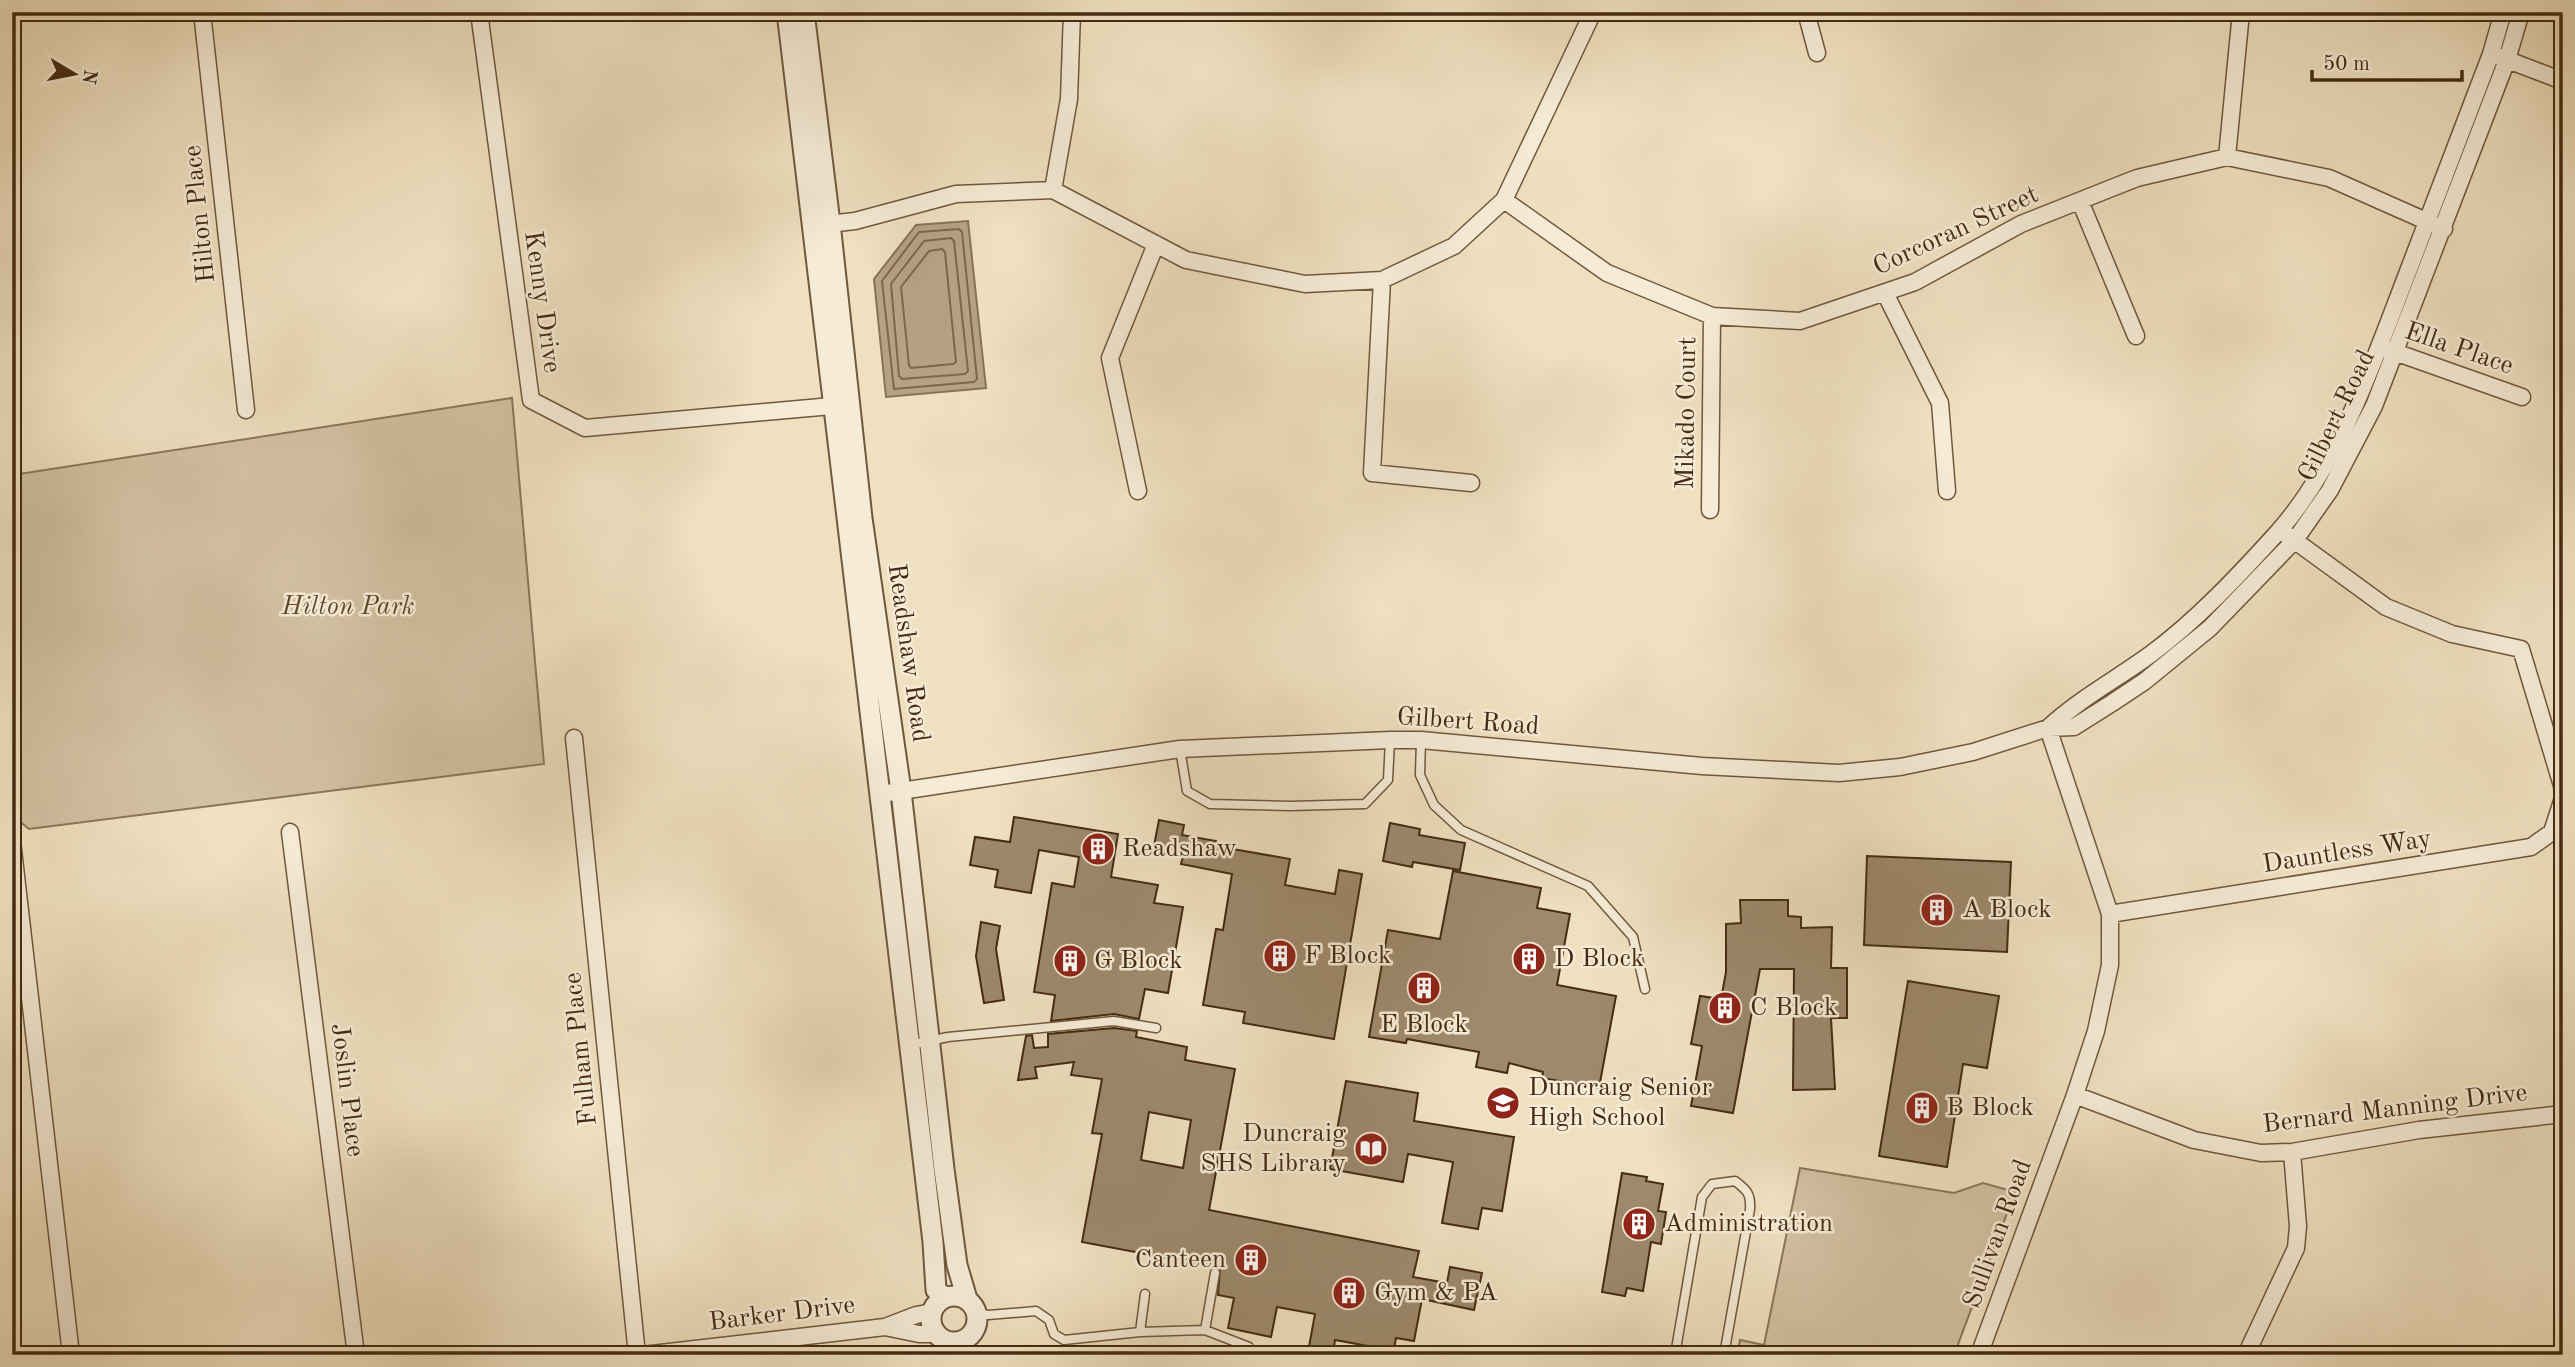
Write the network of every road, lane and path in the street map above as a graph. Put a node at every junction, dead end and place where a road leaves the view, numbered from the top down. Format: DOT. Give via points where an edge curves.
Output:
graph roads {
  1 [pos="202,12"];
  2 [pos="478,12"];
  3 [pos="787,12"];
  4 [pos="804,12"];
  5 [pos="1072,12"];
  6 [pos="1593,12"];
  7 [pos="1806,12"];
  8 [pos="2241,12"];
  9 [pos="2503,12"];
  10 [pos="2521,12"];
  11 [pos="1817,53"];
  12 [pos="2491,54"];
  13 [pos="2507,60"];
  14 [pos="2563,81"];
  15 [pos="2227,157"];
  16 [pos="1053,190"];
  17 [pos="1504,200"];
  18 [pos="2080,201"];
  19 [pos="2427,222"];
  20 [pos="822,225"];
  21 [pos="2444,229"];
  22 [pos="1156,244"];
  23 [pos="1381,280"];
  24 [pos="1885,293"];
  25 [pos="1712,316"];
  26 [pos="2136,336"];
  27 [pos="2379,347"];
  28 [pos="2396,352"];
  29 [pos="2522,397"];
  30 [pos="841,405"];
  31 [pos="246,410"];
  32 [pos="1471,483"];
  33 [pos="1138,491"];
  34 [pos="1947,491"];
  35 [pos="1710,510"];
  36 [pos="2280,530"];
  37 [pos="2295,540"];
  38 [pos="2048,728"];
  39 [pos="574,738"];
  40 [pos="1390,740"];
  41 [pos="1421,740"];
  42 [pos="1180,749"];
  43 [pos="2563,789"];
  44 [pos="901,791"];
  45 [pos="881,794"];
  46 [pos="2563,798"];
  47 [pos="290,832"];
  48 [pos="12,841"];
  49 [pos="2110,914"];
  50 [pos="1645,989"];
  51 [pos="1156,1028"];
  52 [pos="919,1043"];
  53 [pos="2075,1096"];
  54 [pos="2563,1114"];
  55 [pos="2292,1152"];
  56 [pos="1215,1273"];
  57 [pos="1145,1294"];
  58 [pos="937,1304"];
  59 [pos="972,1306"];
  60 [pos="886,1327"];
  61 [pos="1205,1330"];
  62 [pos="1140,1332"];
  63 [pos="943,1343"];
  64 [pos="968,1346"];
  65 [pos="1249,1347"];
  66 [pos="71,1355"];
  67 [pos="356,1355"];
  68 [pos="637,1355"];
  69 [pos="643,1355"];
  70 [pos="1675,1355"];
  71 [pos="1724,1355"];
  72 [pos="1979,1355"];
  73 [pos="2246,1355"];
  1 -- 31 [label="street, Hilton Place"];
  2 -- 30 [label="street, Kenny Drive" via="531,400 585,428"];
  3 -- 20 [label="street, Readshaw Road"];
  4 -- 20 [label="street, Readshaw Road"];
  5 -- 16 [label="street" via="1069,99"];
  6 -- 17 [label="street"];
  7 -- 11 [label="street"];
  8 -- 15 [label="street"];
  9 -- 12 [label="street, Gilbert Road"];
  10 -- 13 [label="street, Gilbert Road"];
  12 -- 13 [label="street"];
  12 -- 19 [label="street, Gilbert Road"];
  13 -- 14 [label="street"];
  13 -- 21 [label="street, Gilbert Road"];
  15 -- 18 [label="street, Corcoran Street" via="2137,178"];
  15 -- 19 [label="street, Corcoran Street" via="2329,178"];
  16 -- 20 [label="street" via="956,194"];
  16 -- 22 [label="street"];
  17 -- 23 [label="street" via="1454,246"];
  17 -- 25 [label="street, Corcoran Street" via="1607,272"];
  18 -- 24 [label="street, Corcoran Street" via="2021,224 1915,282"];
  18 -- 26 [label="street"];
  19 -- 21 [label="street, Corcoran Street"];
  19 -- 27 [label="street, Gilbert Road"];
  20 -- 30 [label="street, Readshaw Road"];
  21 -- 28 [label="street, Gilbert Road"];
  22 -- 23 [label="street" via="1186,260 1305,284"];
  22 -- 33 [label="street" via="1110,358"];
  23 -- 32 [label="street" via="1372,473"];
  24 -- 25 [label="street, Corcoran Street" via="1800,321"];
  24 -- 34 [label="street" via="1940,403"];
  25 -- 35 [label="street, Mikado Court"];
  27 -- 28 [label="street, Ella Place"];
  27 -- 36 [label="street, Gilbert Road" via="2330,456"];
  28 -- 29 [label="street, Ella Place"];
  28 -- 37 [label="street, Gilbert Road" via="2357,442"];
  30 -- 44 [label="street, Readshaw Road"];
  30 -- 45 [label="street, Readshaw Road"];
  36 -- 37 [label="street"];
  36 -- 38 [label="street, Gilbert Road" via="2154,652 2068,709"];
  37 -- 38 [label="street, Gilbert Road" via="2210,628 2145,681 2074,727"];
  37 -- 43 [label="street" via="2386,607 2452,634 2521,649"];
  38 -- 41 [label="street, Gilbert Road" via="1973,752 1900,767 1839,773 1702,766"];
  38 -- 49 [label="street, Sullivan Road"];
  39 -- 68 [label="street, Fulham Place"];
  40 -- 41 [label="street, Gilbert Road"];
  40 -- 42 [label="street, Gilbert Road"];
  40 -- 42 [label="lane" via="1388,780 1365,804 1210,804 1186,791"];
  41 -- 50 [label="lane" via="1420,775 1434,805 1461,830 1588,886 1633,937"];
  42 -- 44 [label="street, Gilbert Road"];
  44 -- 45 [label="street, Gilbert Road"];
  44 -- 52 [label="street, Readshaw Road"];
  45 -- 52 [label="street, Readshaw Road"];
  46 -- 49 [label="street, Dauntless Way" via="2552,832 2531,847"];
  47 -- 67 [label="street, Joslin Place"];
  48 -- 66 [label="street"];
  49 -- 53 [label="street, Sullivan Road" via="2110,965 2096,1031"];
  51 -- 52 [label="lane" via="1114,1021"];
  52 -- 58 [label="street, Readshaw Road"];
  52 -- 59 [label="street, Readshaw Road" via="957,1265"];
  53 -- 55 [label="street, Bernard Manning Drive" via="2194,1140 2262,1153"];
  53 -- 72 [label="street, Sullivan Road"];
  54 -- 55 [label="street, Bernard Manning Drive" via="2419,1130"];
  55 -- 73 [label="street" via="2296,1248"];
  56 -- 61 [label="lane"];
  57 -- 62 [label="lane"];
  58 -- 59 [label="street" via="958,1296"];
  58 -- 60 [label="street, Barker Drive"];
  58 -- 63 [label="street" via="930,1320"];
  59 -- 62 [label="lane" via="988,1315 1036,1311 1049,1320 1054,1334 1064,1339"];
  59 -- 64 [label="street" via="976,1327"];
  60 -- 63 [label="street, Barker Drive"];
  60 -- 69 [label="street, Barker Drive"];
  61 -- 62 [label="lane"];
  61 -- 65 [label="lane"];
  63 -- 64 [label="street"];
  70 -- 71 [label="lane" via="1703,1197 1712,1184 1735,1181 1751,1196"];
}
